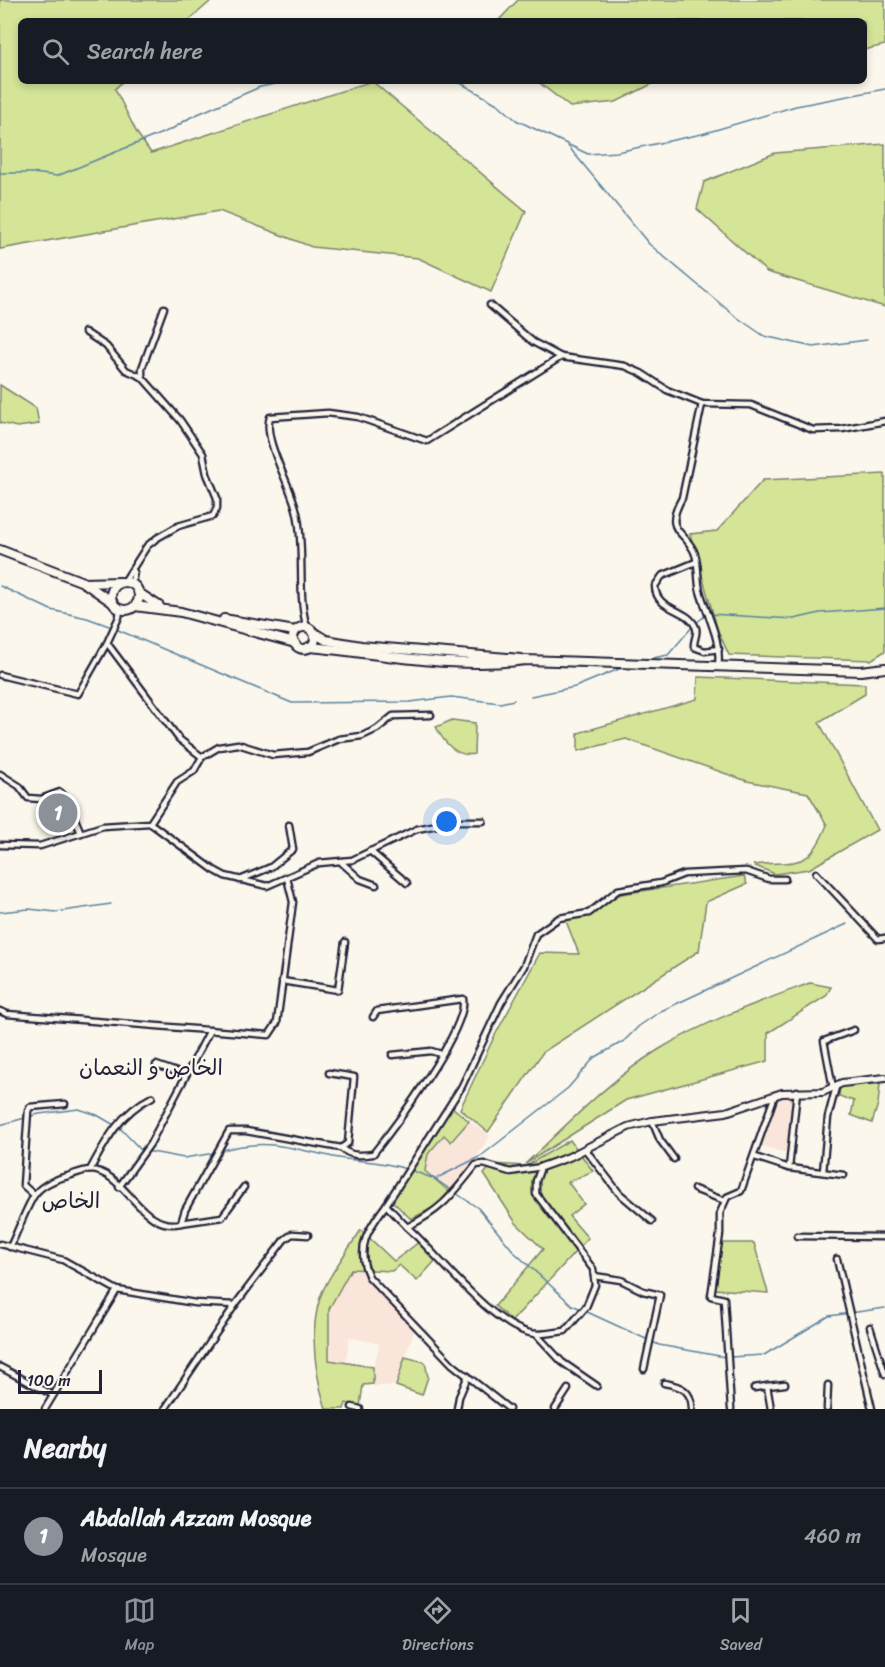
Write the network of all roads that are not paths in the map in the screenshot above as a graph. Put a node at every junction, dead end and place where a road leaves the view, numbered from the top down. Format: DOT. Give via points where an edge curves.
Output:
graph roads {
  1 [pos="490,306"];
  2 [pos="164,308"];
  3 [pos="86,332"];
  4 [pos="561,357"];
  5 [pos="142,377"];
  6 [pos="702,404"];
  7 [pos="885,421"];
  8 [pos="0,550"];
  9 [pos="696,562"];
  10 [pos="83,582"];
  11 [pos="125,583"];
  12 [pos="139,593"];
  13 [pos="112,602"];
  14 [pos="135,606"];
  15 [pos="163,608"];
  16 [pos="120,609"];
  17 [pos="181,612"];
  18 [pos="310,630"];
  19 [pos="295,631"];
  20 [pos="107,643"];
  21 [pos="295,643"];
  22 [pos="309,647"];
  23 [pos="719,649"];
  24 [pos="385,652"];
  25 [pos="718,666"];
  26 [pos="885,668"];
  27 [pos="0,675"];
  28 [pos="431,715"];
  29 [pos="202,757"];
  30 [pos="0,774"];
  31 [pos="483,821"];
  32 [pos="150,824"];
  33 [pos="289,825"];
  34 [pos="81,833"];
  35 [pos="0,844"];
  36 [pos="370,851"];
  37 [pos="342,863"];
  38 [pos="816,873"];
  39 [pos="287,878"];
  40 [pos="785,879"];
  41 [pos="240,880"];
  42 [pos="406,883"];
  43 [pos="376,885"];
  44 [pos="885,938"];
  45 [pos="345,942"];
  46 [pos="282,981"];
  47 [pos="0,1011"];
  48 [pos="373,1017"];
  49 [pos="210,1030"];
  50 [pos="854,1030"];
  51 [pos="441,1054"];
  52 [pos="392,1055"];
  53 [pos="156,1065"];
  54 [pos="329,1073"];
  55 [pos="185,1075"];
  56 [pos="885,1078"];
  57 [pos="835,1087"];
  58 [pos="797,1091"];
  59 [pos="776,1095"];
  60 [pos="152,1097"];
  61 [pos="64,1104"];
  62 [pos="652,1121"];
  63 [pos="340,1148"];
  64 [pos="585,1149"];
  65 [pos="754,1157"];
  66 [pos="674,1159"];
  67 [pos="542,1167"];
  68 [pos="789,1168"];
  69 [pos="90,1170"];
  70 [pos="823,1172"];
  71 [pos="844,1175"];
  72 [pos="119,1187"];
  73 [pos="244,1187"];
  74 [pos="694,1189"];
  75 [pos="34,1195"];
  76 [pos="725,1201"];
  77 [pos="386,1205"];
  78 [pos="652,1221"];
  79 [pos="181,1223"];
  80 [pos="407,1227"];
  81 [pos="308,1234"];
  82 [pos="797,1236"];
  83 [pos="885,1237"];
  84 [pos="0,1244"];
  85 [pos="10,1247"];
  86 [pos="837,1259"];
  87 [pos="594,1276"];
  88 [pos="117,1290"];
  89 [pos="235,1305"];
  90 [pos="870,1327"];
  91 [pos="536,1334"];
  92 [pos="0,1367"];
  93 [pos="644,1369"];
  94 [pos="885,1374"];
  95 [pos="468,1376"];
  96 [pos="664,1383"];
  97 [pos="785,1384"];
  98 [pos="828,1385"];
  99 [pos="597,1386"];
  100 [pos="767,1386"];
  101 [pos="754,1388"];
  102 [pos="568,1389"];
  103 [pos="53,1395"];
  104 [pos="352,1407"];
  105 [pos="45,1409"];
  106 [pos="165,1409"];
  107 [pos="360,1409"];
  108 [pos="457,1409"];
  109 [pos="509,1409"];
  110 [pos="555,1409"];
  111 [pos="692,1409"];
  112 [pos="731,1409"];
  113 [pos="771,1409"];
  114 [pos="827,1409"];
  115 [pos="872,1409"];
  1 -- 4 [label="street" via="533,342"];
  2 -- 5 [label="street"];
  3 -- 5 [label="street" via="106,346 126,370"];
  4 -- 6 [label="street" via="625,366 666,390"];
  4 -- 18 [label="street" via="427,441 358,417 328,413 270,417 269,441 297,512 303,562 303,616"];
  5 -- 11 [label="street" via="180,420 203,454 217,508 213,516 157,537"];
  6 -- 7 [label="street" via="751,405 813,430"];
  6 -- 9 [label="street" via="674,522 678,534 694,552"];
  8 -- 10 [label="main road"];
  9 -- 23 [label="street" via="700,591"];
  9 -- 23 [label="street" via="662,576 655,591 668,609 694,625 694,647 705,651"];
  10 -- 11 [label="main road"];
  10 -- 13 [label="main road"];
  11 -- 12 [label="main road"];
  11 -- 13 [label="main road" via="113,588"];
  12 -- 14 [label="main road"];
  12 -- 15 [label="main road"];
  13 -- 16 [label="main road"];
  14 -- 15 [label="main road"];
  14 -- 16 [label="main road"];
  15 -- 17 [label="main road"];
  16 -- 20 [label="street"];
  17 -- 19 [label="main road"];
  17 -- 21 [label="main road"];
  18 -- 19 [label="main road"];
  18 -- 22 [label="main road" via="314,640"];
  18 -- 24 [label="main road" via="326,640"];
  19 -- 21 [label="main road"];
  20 -- 27 [label="street" via="78,694"];
  20 -- 29 [label="street" via="179,739"];
  21 -- 22 [label="main road" via="301,648"];
  22 -- 24 [label="main road"];
  23 -- 25 [label="street"];
  24 -- 25 [label="main road"];
  25 -- 26 [label="main road" via="861,671"];
  28 -- 29 [label="street" via="393,716 362,736 339,739 308,752 273,755 238,744 219,747"];
  29 -- 32 [label="street" via="194,771 177,782"];
  30 -- 34 [label="street" via="19,786 28,798 41,799 60,792"];
  31 -- 36 [label="street" via="457,821 417,829"];
  32 -- 34 [label="street" via="103,826"];
  32 -- 41 [label="street" via="214,870"];
  33 -- 41 [label="street" via="293,849 271,867"];
  34 -- 35 [label="street" via="40,846"];
  36 -- 37 [label="street"];
  36 -- 42 [label="street"];
  37 -- 39 [label="street" via="318,863"];
  37 -- 43 [label="street" via="360,879"];
  38 -- 44 [label="street" via="878,939"];
  39 -- 41 [label="street" via="267,886"];
  39 -- 46 [label="street" via="293,902"];
  40 -- 77 [label="street" via="770,879 746,871 684,874 661,883 618,890 590,913 559,918 536,934 524,966 501,1002 462,1086"];
  45 -- 46 [label="street" via="338,990"];
  46 -- 49 [label="street" via="277,1023 272,1033"];
  47 -- 49 [label="street"];
  48 -- 51 [label="street" via="377,1011 463,999 463,1014"];
  49 -- 55 [label="street"];
  50 -- 57 [label="street" via="824,1041"];
  51 -- 52 [label="street" via="431,1051"];
  51 -- 63 [label="street" via="373,1154 354,1155"];
  53 -- 55 [label="street"];
  54 -- 63 [label="street" via="354,1077 348,1143"];
  55 -- 72 [label="street" via="150,1144"];
  56 -- 57 [label="street"];
  57 -- 58 [label="street" via="823,1092"];
  57 -- 70 [label="street"];
  58 -- 59 [label="street"];
  58 -- 68 [label="street"];
  59 -- 62 [label="street" via="726,1112"];
  59 -- 65 [label="street"];
  60 -- 69 [label="street" via="128,1111"];
  61 -- 75 [label="street" via="30,1107 28,1111 23,1185"];
  62 -- 64 [label="street" via="628,1127"];
  62 -- 66 [label="street"];
  63 -- 79 [label="street" via="229,1131"];
  64 -- 67 [label="street"];
  64 -- 78 [label="street" via="619,1193"];
  65 -- 68 [label="street"];
  65 -- 76 [label="street" via="741,1191"];
  67 -- 80 [label="street" via="510,1172 476,1165 434,1214"];
  67 -- 87 [label="street" via="536,1194 593,1269"];
  68 -- 70 [label="street"];
  69 -- 72 [label="street"];
  69 -- 75 [label="street" via="63,1177"];
  70 -- 71 [label="street"];
  72 -- 79 [label="street" via="157,1222"];
  73 -- 79 [label="street" via="222,1216"];
  74 -- 76 [label="street"];
  75 -- 85 [label="street"];
  76 -- 112 [label="street" via="720,1214 711,1296 724,1299"];
  77 -- 80 [label="street"];
  77 -- 95 [label="street" via="365,1236 362,1249 369,1277"];
  80 -- 91 [label="street" via="495,1314"];
  81 -- 89 [label="street" via="292,1234 284,1240"];
  82 -- 83 [label="street"];
  84 -- 85 [label="street"];
  85 -- 88 [label="street" via="63,1260"];
  86 -- 115 [label="street"];
  87 -- 91 [label="street" via="595,1285 586,1307 565,1331"];
  87 -- 93 [label="street" via="621,1280 660,1295"];
  88 -- 89 [label="street" via="195,1303"];
  88 -- 103 [label="street"];
  89 -- 106 [label="street"];
  90 -- 94 [label="street"];
  91 -- 99 [label="street" via="562,1362"];
  92 -- 103 [label="street"];
  95 -- 108 [label="street"];
  95 -- 109 [label="street"];
  96 -- 111 [label="street" via="688,1390"];
  97 -- 100 [label="street"];
  98 -- 114 [label="street"];
  100 -- 101 [label="street"];
  100 -- 113 [label="street"];
  102 -- 110 [label="street"];
  103 -- 105 [label="street"];
  104 -- 107 [label="street"];
}
